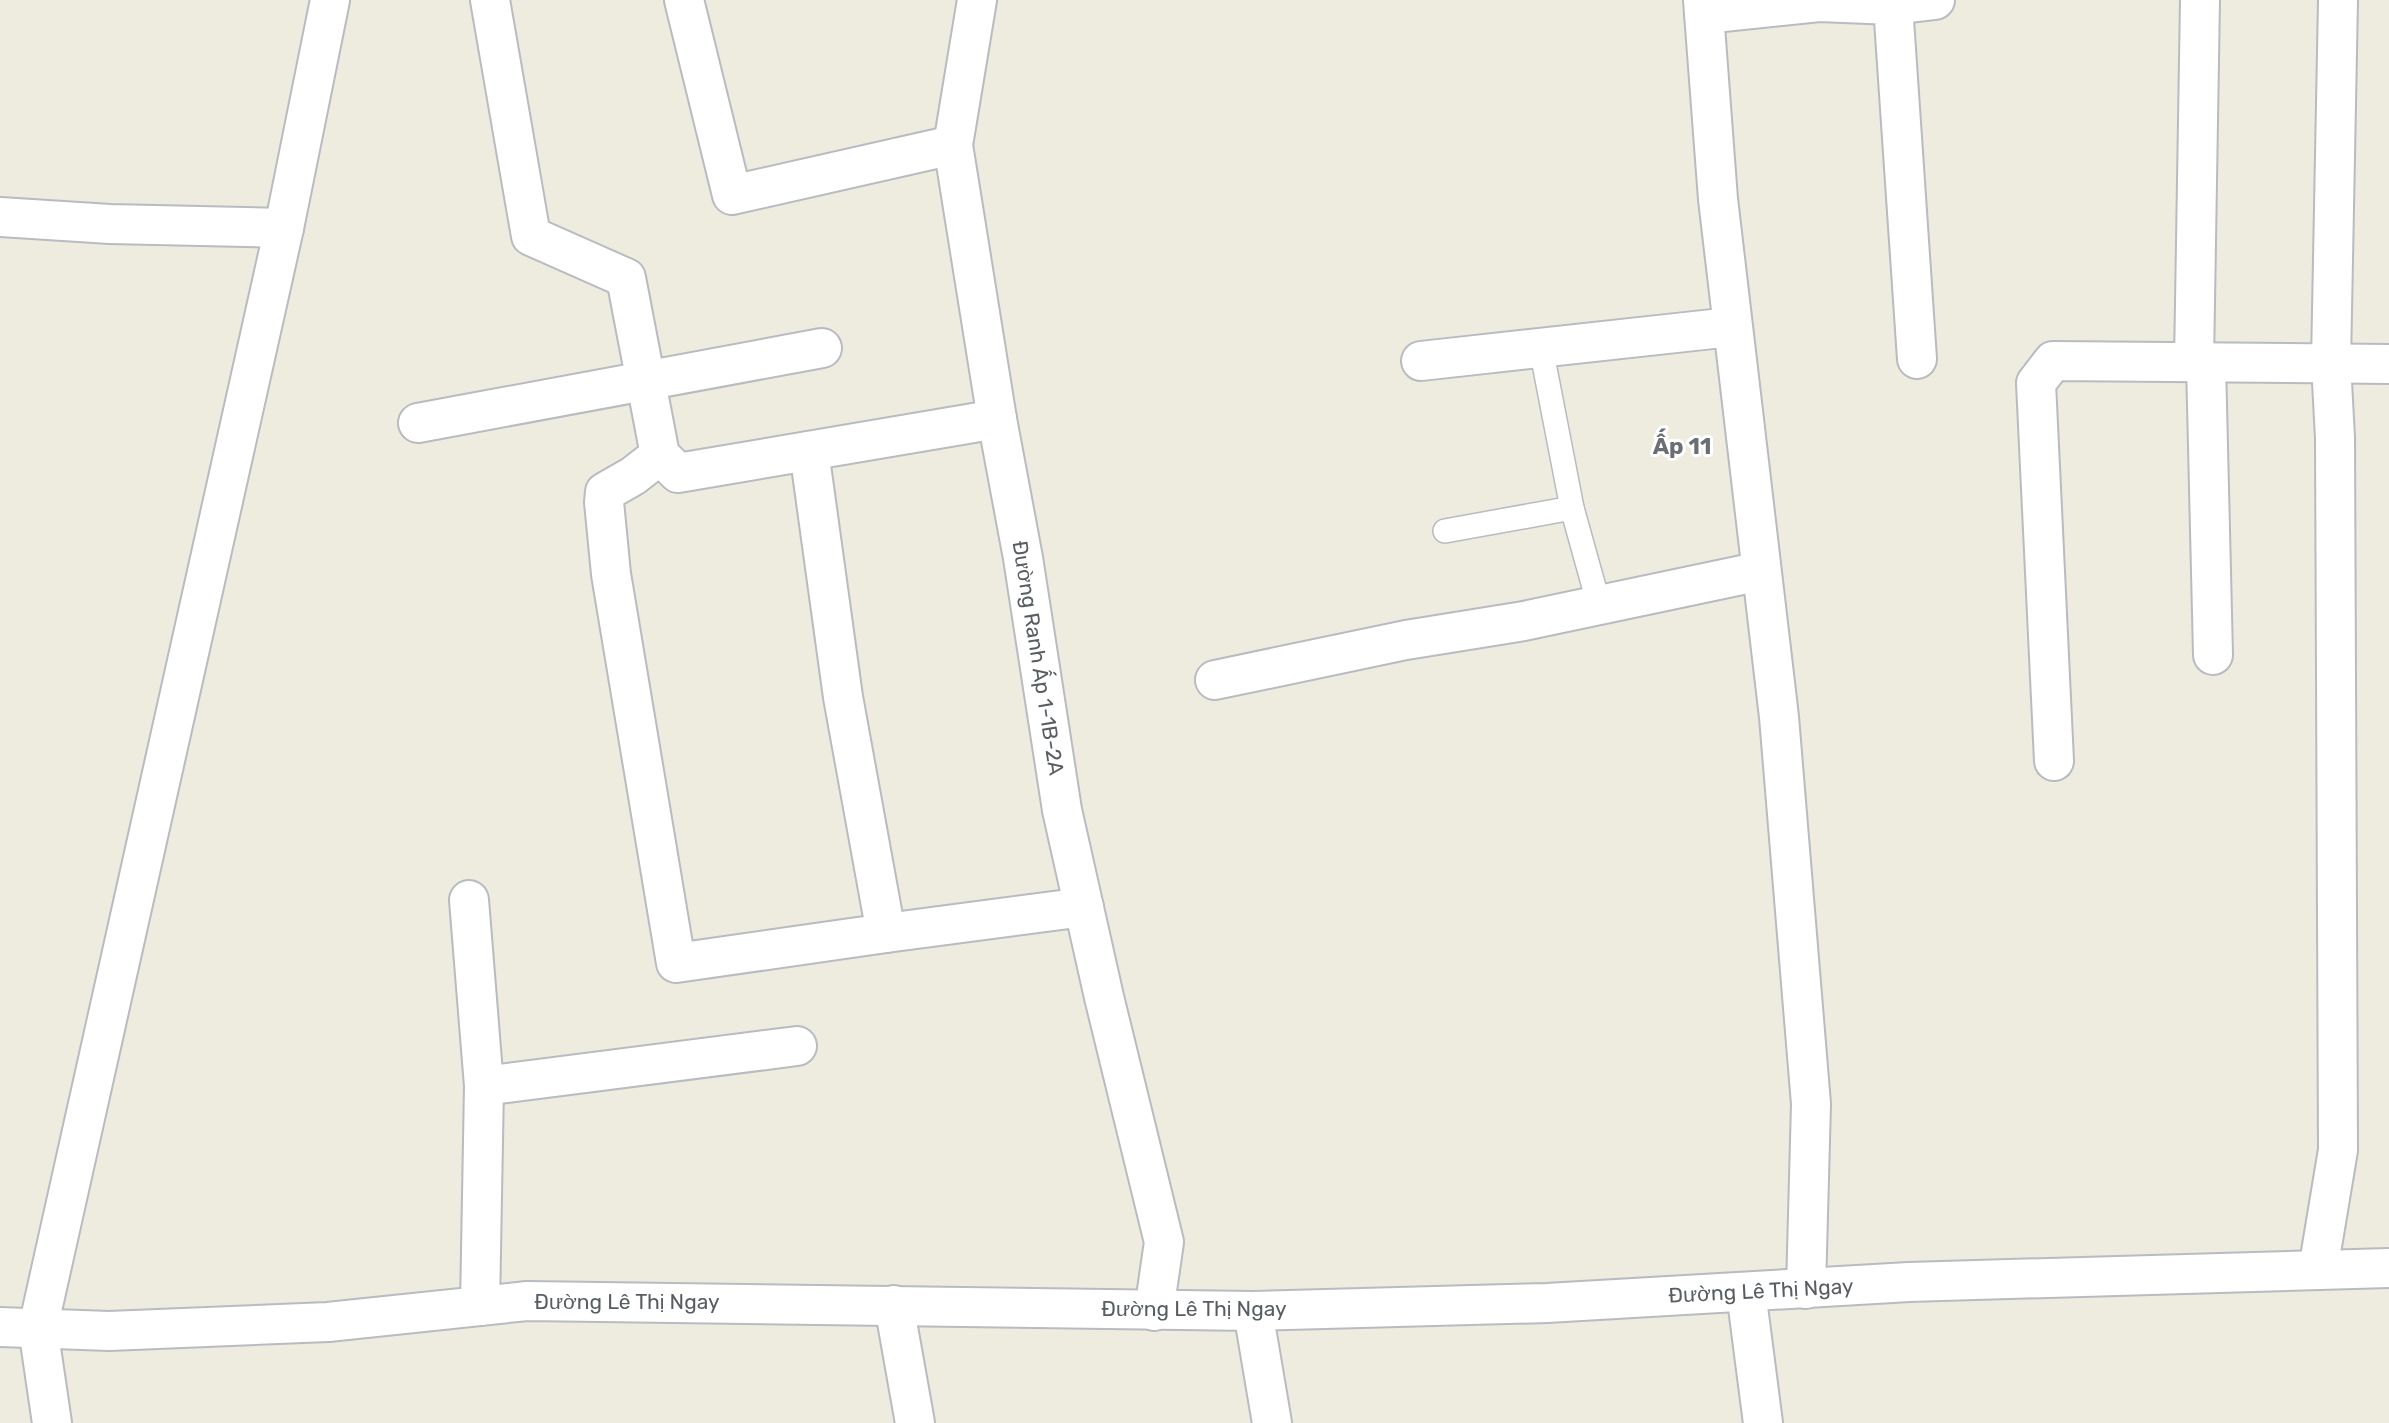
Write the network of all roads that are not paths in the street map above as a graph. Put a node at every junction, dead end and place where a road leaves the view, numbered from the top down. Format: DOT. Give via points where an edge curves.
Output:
graph roads {
  1 [pos="330,0"];
  2 [pos="490,0"];
  3 [pos="684,0"];
  4 [pos="977,0"];
  5 [pos="1935,0"];
  6 [pos="2200,0"];
  7 [pos="2338,0"];
  8 [pos="1893,5"];
  9 [pos="1704,7"];
  10 [pos="953,145"];
  11 [pos="0,217"];
  12 [pos="284,228"];
  13 [pos="1731,327"];
  14 [pos="822,348"];
  15 [pos="1541,348"];
  16 [pos="1917,359"];
  17 [pos="1421,361"];
  18 [pos="2200,363"];
  19 [pos="2330,363"];
  20 [pos="2389,363"];
  21 [pos="644,381"];
  22 [pos="997,419"];
  23 [pos="418,423"];
  24 [pos="808,451"];
  25 [pos="660,455"];
  26 [pos="1572,508"];
  27 [pos="1445,531"];
  28 [pos="1761,571"];
  29 [pos="1599,605"];
  30 [pos="2213,654"];
  31 [pos="1215,680"];
  32 [pos="2054,761"];
  33 [pos="468,900"];
  34 [pos="1084,908"];
  35 [pos="886,933"];
  36 [pos="797,1046"];
  37 [pos="484,1086"];
  38 [pos="2389,1268"];
  39 [pos="2318,1270"];
  40 [pos="1806,1289"];
  41 [pos="1746,1292"];
  42 [pos="894,1305"];
  43 [pos="480,1306"];
  44 [pos="1154,1311"];
  45 [pos="1253,1311"];
  46 [pos="0,1327"];
  47 [pos="38,1328"];
  48 [pos="52,1423"];
  49 [pos="915,1423"];
  50 [pos="1272,1423"];
  51 [pos="1763,1423"];
  1 -- 12 [label="street"];
  2 -- 21 [label="street" via="531,236 626,278"];
  3 -- 10 [label="street" via="732,195"];
  4 -- 10 [label="street, Đường Ranh Ấp 1-1B-2A"];
  5 -- 8 [label="street"];
  6 -- 18 [label="street"];
  7 -- 19 [label="street"];
  8 -- 9 [label="street" via="1819,2"];
  8 -- 16 [label="street"];
  9 -- 13 [label="street"];
  10 -- 22 [label="street, Đường Ranh Ấp 1-1B-2A"];
  11 -- 12 [label="street"];
  12 -- 47 [label="street"];
  13 -- 15 [label="street"];
  13 -- 28 [label="street"];
  14 -- 21 [label="street"];
  15 -- 17 [label="street"];
  15 -- 26 [label="lane"];
  18 -- 19 [label="street"];
  18 -- 30 [label="street"];
  18 -- 32 [label="street" via="2053,361 2036,383"];
  19 -- 20 [label="street"];
  19 -- 39 [label="street" via="2335,452 2338,1150"];
  21 -- 23 [label="street"];
  21 -- 25 [label="street"];
  22 -- 24 [label="street"];
  22 -- 34 [label="street, Đường Ranh Ấp 1-1B-2A" via="1062,810"];
  24 -- 25 [label="street" via="678,473"];
  24 -- 35 [label="street" via="843,697"];
  25 -- 35 [label="street" via="605,492 604,502 612,586 676,964"];
  26 -- 27 [label="lane"];
  26 -- 29 [label="lane"];
  28 -- 29 [label="street"];
  28 -- 40 [label="street" via="1779,717 1811,1104"];
  29 -- 31 [label="street"];
  33 -- 37 [label="street"];
  34 -- 35 [label="street"];
  34 -- 44 [label="street, Đường Ranh Ấp 1-1B-2A" via="1164,1242"];
  36 -- 37 [label="street"];
  37 -- 43 [label="street"];
  38 -- 39 [label="street, Đường Lê Thị Ngay"];
  39 -- 40 [label="street, Đường Lê Thị Ngay"];
  40 -- 41 [label="street, Đường Lê Thị Ngay"];
  41 -- 45 [label="street, Đường Lê Thị Ngay"];
  41 -- 51 [label="street"];
  42 -- 43 [label="street, Đường Lê Thị Ngay" via="527,1301"];
  42 -- 44 [label="street, Đường Lê Thị Ngay"];
  42 -- 49 [label="street"];
  43 -- 47 [label="street, Đường Lê Thị Ngay" via="328,1322 109,1331"];
  44 -- 45 [label="street, Đường Lê Thị Ngay"];
  45 -- 50 [label="street"];
  46 -- 47 [label="street, Đường Lê Thị Ngay"];
  47 -- 48 [label="street"];
}
